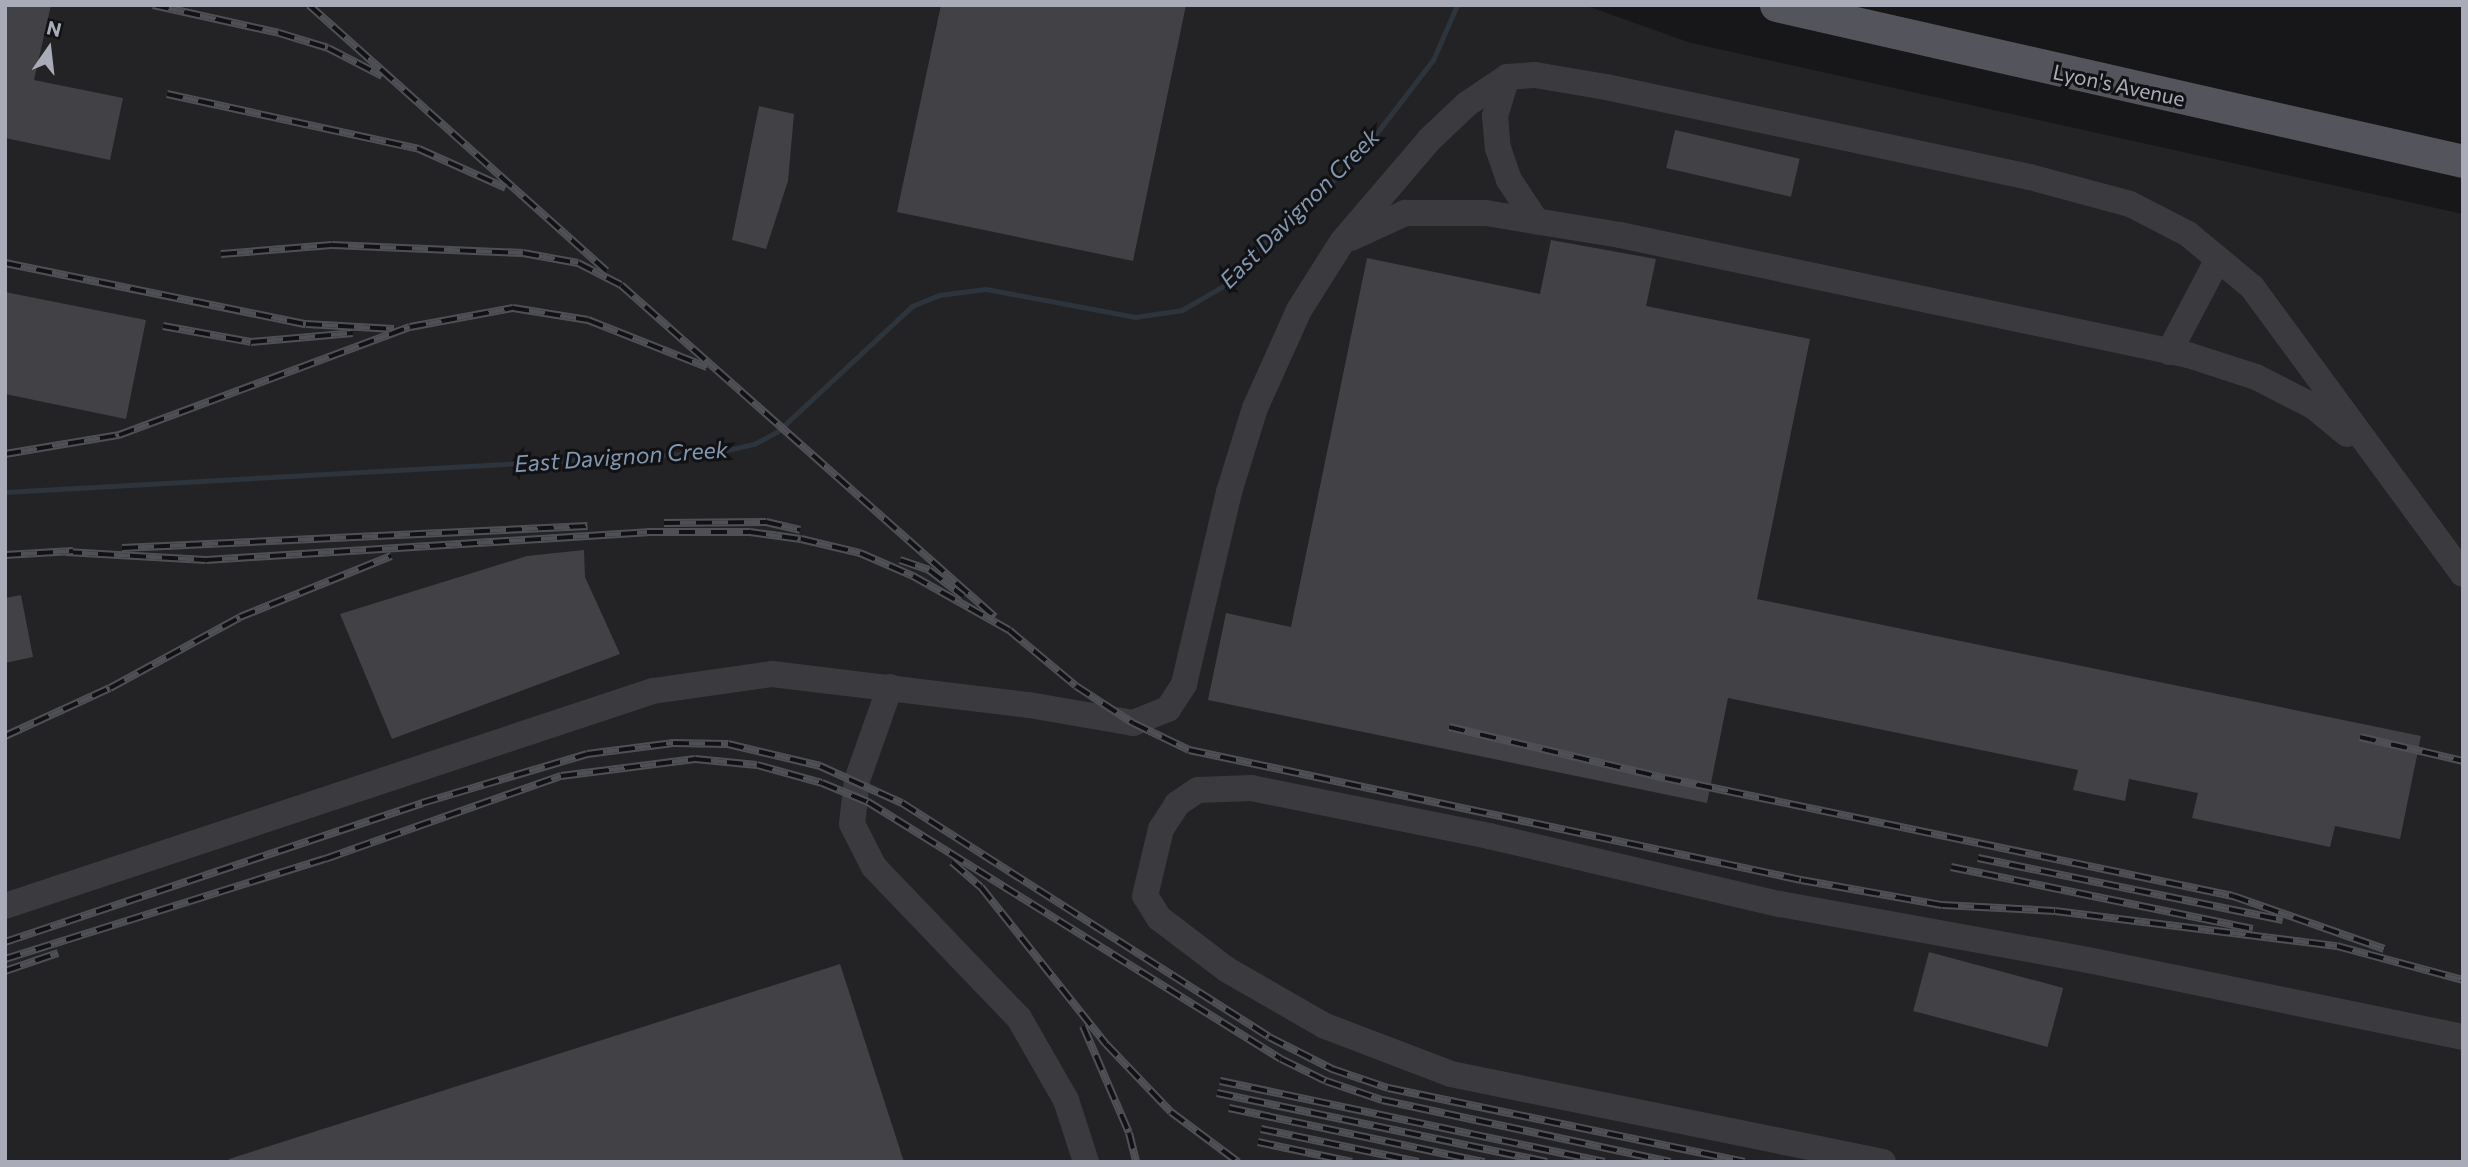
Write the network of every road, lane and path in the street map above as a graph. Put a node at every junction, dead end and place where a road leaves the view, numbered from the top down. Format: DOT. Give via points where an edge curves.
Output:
graph roads {
  1 [pos="1776,5"];
  2 [pos="1507,78"];
  3 [pos="2463,160"];
  4 [pos="1537,222"];
  5 [pos="1342,242"];
  6 [pos="2218,258"];
  7 [pos="2169,352"];
  8 [pos="2378,460"];
  9 [pos="2463,573"];
  10 [pos="890,687"];
  11 [pos="5,906"];
  12 [pos="2463,1037"];
  13 [pos="1086,1162"];
  14 [pos="1883,1162"];
  1 -- 3 [label="main road, Lyon's Avenue"];
  2 -- 4 [label="lane" via="1495,116 1498,148 1509,180"];
  2 -- 5 [label="lane" via="1467,104 1429,140"];
  2 -- 6 [label="lane" via="1535,75 1606,87 2030,177 2130,204 2188,234"];
  4 -- 5 [label="lane" via="1486,213 1405,213"];
  4 -- 7 [label="lane" via="1949,302"];
  5 -- 10 [label="lane" via="1299,310 1255,408 1229,492 1184,684 1168,709 1133,723"];
  6 -- 7 [label="lane"];
  6 -- 8 [label="lane" via="2252,287"];
  7 -- 8 [label="lane" via="2256,377 2313,406"];
  8 -- 9 [label="lane"];
  10 -- 11 [label="lane" via="772,674 653,691"];
  10 -- 13 [label="lane" via="857,780 852,824 874,867 1019,1018 1066,1100"];
  12 -- 14 [label="lane" via="2088,960 1780,904 1489,836 1251,788 1198,790 1177,804 1161,829 1145,897 1159,918 1226,969 1325,1026 1451,1074"];
}
